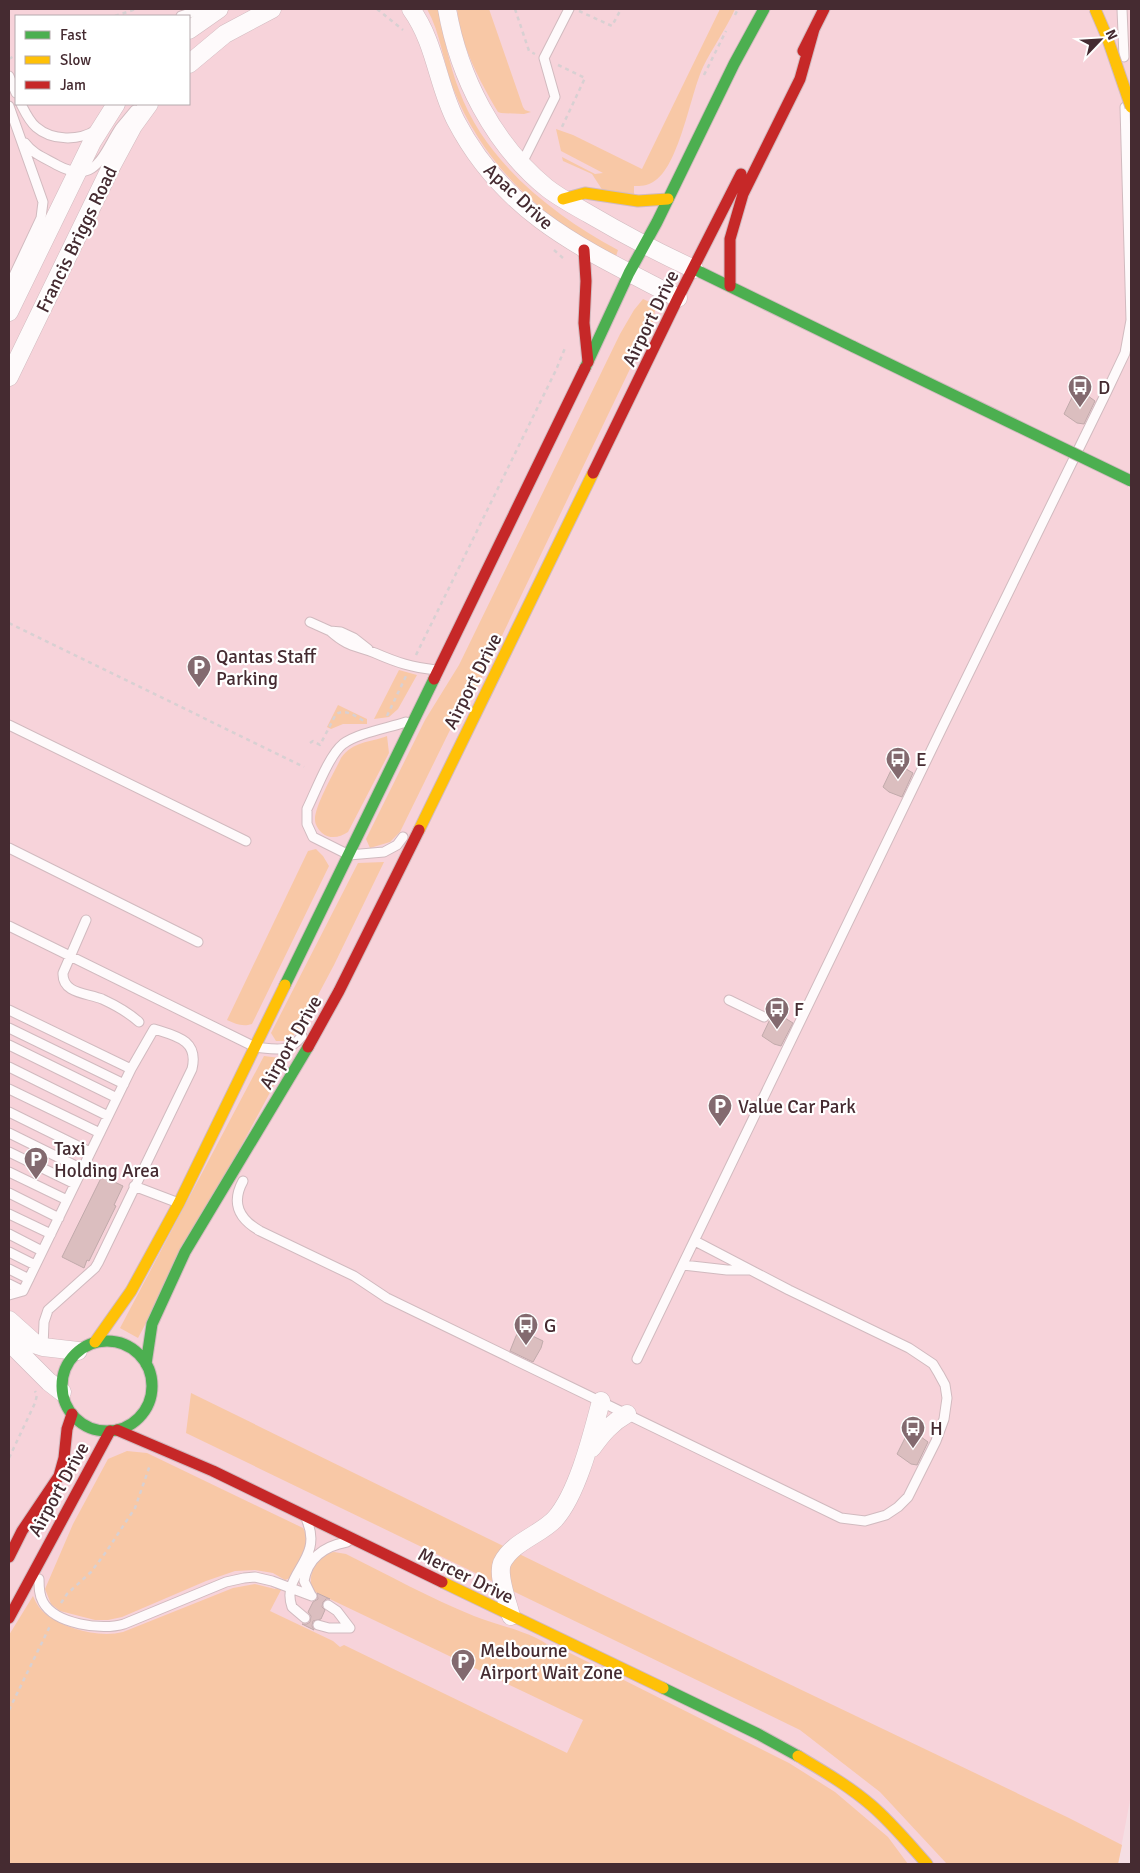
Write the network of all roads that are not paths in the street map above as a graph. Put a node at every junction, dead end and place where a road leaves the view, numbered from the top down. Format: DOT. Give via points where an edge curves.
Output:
graph roads {
  1 [pos="219,9"];
  2 [pos="272,9"];
  3 [pos="411,9"];
  4 [pos="448,9"];
  5 [pos="568,9"];
  6 [pos="764,9"];
  7 [pos="824,9"];
  8 [pos="1095,9"];
  9 [pos="1122,9"];
  10 [pos="198,18"];
  11 [pos="746,18"];
  12 [pos="190,29"];
  13 [pos="814,29"];
  14 [pos="190,63"];
  15 [pos="734,64"];
  16 [pos="22,105"];
  17 [pos="115,105"];
  18 [pos="141,105"];
  19 [pos="148,105"];
  20 [pos="9,106"];
  21 [pos="1131,106"];
  22 [pos="102,125"];
  23 [pos="19,134"];
  24 [pos="522,163"];
  25 [pos="78,170"];
  26 [pos="668,198"];
  27 [pos="563,199"];
  28 [pos="644,246"];
  29 [pos="584,250"];
  30 [pos="694,269"];
  31 [pos="629,273"];
  32 [pos="9,286"];
  33 [pos="730,286"];
  34 [pos="678,298"];
  35 [pos="9,312"];
  36 [pos="588,362"];
  37 [pos="9,377"];
  38 [pos="1131,481"];
  39 [pos="310,622"];
  40 [pos="438,671"];
  41 [pos="413,719"];
  42 [pos="9,724"];
  43 [pos="467,730"];
  44 [pos="438,770"];
  45 [pos="406,831"];
  46 [pos="246,841"];
  47 [pos="9,848"];
  48 [pos="349,855"];
  49 [pos="86,920"];
  50 [pos="9,926"];
  51 [pos="368,934"];
  52 [pos="198,942"];
  53 [pos="70,956"];
  54 [pos="338,973"];
  55 [pos="730,1000"];
  56 [pos="9,1010"];
  57 [pos="764,1017"];
  58 [pos="139,1022"];
  59 [pos="9,1028"];
  60 [pos="306,1029"];
  61 [pos="9,1045"];
  62 [pos="255,1047"];
  63 [pos="299,1064"];
  64 [pos="9,1067"];
  65 [pos="131,1069"];
  66 [pos="124,1084"];
  67 [pos="9,1089"];
  68 [pos="117,1098"];
  69 [pos="284,1105"];
  70 [pos="9,1112"];
  71 [pos="108,1116"];
  72 [pos="9,1133"];
  73 [pos="100,1134"];
  74 [pos="9,1152"];
  75 [pos="90,1152"];
  76 [pos="82,1169"];
  77 [pos="250,1169"];
  78 [pos="9,1172"];
  79 [pos="75,1184"];
  80 [pos="134,1186"];
  81 [pos="9,1193"];
  82 [pos="67,1200"];
  83 [pos="179,1203"];
  84 [pos="9,1214"];
  85 [pos="59,1218"];
  86 [pos="9,1234"];
  87 [pos="50,1234"];
  88 [pos="695,1241"];
  89 [pos="42,1251"];
  90 [pos="9,1252"];
  91 [pos="35,1265"];
  92 [pos="683,1265"];
  93 [pos="9,1269"];
  94 [pos="749,1270"];
  95 [pos="29,1279"];
  96 [pos="9,1284"];
  97 [pos="23,1291"];
  98 [pos="9,1295"];
  99 [pos="9,1320"];
  100 [pos="9,1342"];
  101 [pos="95,1342"];
  102 [pos="43,1347"];
  103 [pos="78,1351"];
  104 [pos="637,1359"];
  105 [pos="146,1364"];
  106 [pos="62,1392"];
  107 [pos="600,1401"];
  108 [pos="72,1414"];
  109 [pos="627,1414"];
  110 [pos="114,1431"];
  111 [pos="583,1461"];
  112 [pos="305,1517"];
  113 [pos="355,1541"];
  114 [pos="42,1554"];
  115 [pos="9,1557"];
  116 [pos="290,1588"];
  117 [pos="328,1605"];
  118 [pos="511,1616"];
  119 [pos="9,1618"];
  120 [pos="305,1618"];
  121 [pos="318,1624"];
  122 [pos="927,1864"];
  1 -- 10 [label="street"];
  2 -- 14 [label="street" via="226,34"];
  3 -- 29 [label="street, Apac Drive" via="429,38 440,81 455,119 480,160 500,184 540,221"];
  4 -- 24 [label="street, Apac Drive" via="471,86 492,126"];
  5 -- 24 [label="lane" via="544,58 556,97"];
  6 -- 15 [label="main road, Airport Drive"];
  7 -- 13 [label="main road, Airport Drive"];
  8 -- 21 [label="main road, bridge"];
  9 -- 88 [label="lane" via="1131,320 1124,353"];
  10 -- 12 [label="street"];
  11 -- 15 [label="main road"];
  13 -- 30 [label="main road, Airport Drive"];
  13 -- 33 [label="main road" via="800,79 743,194 730,239"];
  15 -- 26 [label="main road, Airport Drive"];
  16 -- 22 [label="lane" via="35,126 52,136 80,137"];
  17 -- 22 [label="street, Francis Briggs Road"];
  18 -- 25 [label="lane" via="120,129 99,163 90,169"];
  19 -- 37 [label="street, Francis Briggs Road" via="124,142"];
  20 -- 23 [label="lane"];
  22 -- 25 [label="street, Francis Briggs Road"];
  23 -- 25 [label="lane" via="34,153 64,169"];
  23 -- 32 [label="lane" via="41,192 43,210"];
  24 -- 27 [label="street, Apac Drive"];
  25 -- 35 [label="street, Francis Briggs Road"];
  26 -- 27 [label="main road" via="638,201 585,194"];
  26 -- 28 [label="main road, Airport Drive"];
  27 -- 28 [label="street, Apac Drive"];
  28 -- 30 [label="street, Apac Drive"];
  28 -- 31 [label="main road, Airport Drive"];
  29 -- 31 [label="street, Apac Drive"];
  29 -- 36 [label="main road" via="584,323"];
  30 -- 33 [label="main road"];
  30 -- 34 [label="main road, Airport Drive"];
  31 -- 34 [label="street, Apac Drive"];
  31 -- 36 [label="main road, Airport Drive"];
  33 -- 38 [label="main road, bridge"];
  34 -- 43 [label="main road, Airport Drive"];
  36 -- 40 [label="main road, Airport Drive"];
  39 -- 40 [label="lane" via="354,638 391,661"];
  40 -- 41 [label="main road, Airport Drive"];
  41 -- 48 [label="main road, Airport Drive"];
  41 -- 48 [label="lane" via="343,744 307,809 307,824 313,837"];
  42 -- 46 [label="lane"];
  43 -- 44 [label="lane"];
  43 -- 51 [label="main road, Airport Drive"];
  45 -- 48 [label="lane" via="396,845 384,852"];
  47 -- 52 [label="lane"];
  48 -- 62 [label="main road, Airport Drive"];
  49 -- 53 [label="lane"];
  50 -- 53 [label="lane"];
  51 -- 54 [label="lane"];
  51 -- 63 [label="main road, Airport Drive"];
  53 -- 58 [label="lane" via="63,977 68,987 88,997 100,998"];
  53 -- 62 [label="lane"];
  55 -- 57 [label="lane"];
  56 -- 65 [label="lane"];
  59 -- 66 [label="lane"];
  60 -- 62 [label="lane" via="288,1048"];
  61 -- 68 [label="lane"];
  62 -- 83 [label="main road, Airport Drive"];
  63 -- 69 [label="lane"];
  63 -- 105 [label="main road, Airport Drive" via="185,1252 152,1324"];
  64 -- 71 [label="lane"];
  65 -- 66 [label="lane"];
  65 -- 80 [label="lane" via="154,1029 182,1040 193,1052 192,1069"];
  66 -- 68 [label="lane"];
  67 -- 73 [label="lane"];
  68 -- 71 [label="lane"];
  70 -- 75 [label="lane"];
  71 -- 73 [label="lane"];
  72 -- 76 [label="lane"];
  73 -- 75 [label="lane"];
  74 -- 79 [label="lane"];
  75 -- 76 [label="lane"];
  76 -- 79 [label="lane"];
  77 -- 107 [label="lane" via="237,1196 239,1211 260,1231 354,1276 387,1298"];
  78 -- 82 [label="lane"];
  79 -- 82 [label="lane"];
  80 -- 83 [label="lane"];
  80 -- 102 [label="lane" via="94,1268 48,1310"];
  81 -- 85 [label="lane"];
  82 -- 85 [label="lane"];
  83 -- 101 [label="main road, Airport Drive" via="131,1291"];
  84 -- 87 [label="lane"];
  85 -- 87 [label="lane"];
  86 -- 89 [label="lane"];
  87 -- 89 [label="lane"];
  88 -- 92 [label="lane"];
  88 -- 94 [label="lane"];
  89 -- 91 [label="lane"];
  90 -- 91 [label="lane"];
  91 -- 95 [label="lane"];
  92 -- 94 [label="lane"];
  92 -- 104 [label="lane"];
  93 -- 95 [label="lane"];
  94 -- 109 [label="lane" via="909,1348 933,1364 945,1385 946,1409 936,1441 908,1498 886,1515 865,1520 841,1518"];
  95 -- 97 [label="lane"];
  96 -- 97 [label="lane"];
  97 -- 98 [label="lane"];
  99 -- 102 [label="street"];
  100 -- 106 [label="street"];
  101 -- 103 [label="main road"];
  101 -- 105 [label="main road" via="124,1344"];
  102 -- 103 [label="street"];
  103 -- 106 [label="main road" via="68,1363"];
  105 -- 110 [label="main road" via="151,1376 150,1400 135,1421"];
  106 -- 108 [label="main road"];
  107 -- 109 [label="lane"];
  107 -- 111 [label="street"];
  108 -- 110 [label="main road" via="86,1426"];
  108 -- 115 [label="main road, Airport Drive" via="59,1476"];
  109 -- 111 [label="street" via="604,1431"];
  110 -- 112 [label="main road, Mercer Drive" via="158,1446"];
  110 -- 114 [label="main road, Airport Drive" via="86,1471"];
  111 -- 118 [label="street" via="555,1519 514,1548 503,1562 502,1578"];
  112 -- 113 [label="main road, Mercer Drive"];
  112 -- 116 [label="lane" via="312,1544"];
  113 -- 116 [label="lane" via="328,1547 314,1558 304,1581 313,1597"];
  113 -- 118 [label="main road, Mercer Drive"];
  114 -- 116 [label="lane" via="40,1598 55,1614 89,1626 124,1624 239,1578 262,1578"];
  114 -- 119 [label="main road, Airport Drive"];
  116 -- 120 [label="lane" via="292,1607"];
  117 -- 121 [label="lane" via="350,1628 329,1628"];
  118 -- 122 [label="main road, Mercer Drive" via="798,1756 871,1805"];
}
